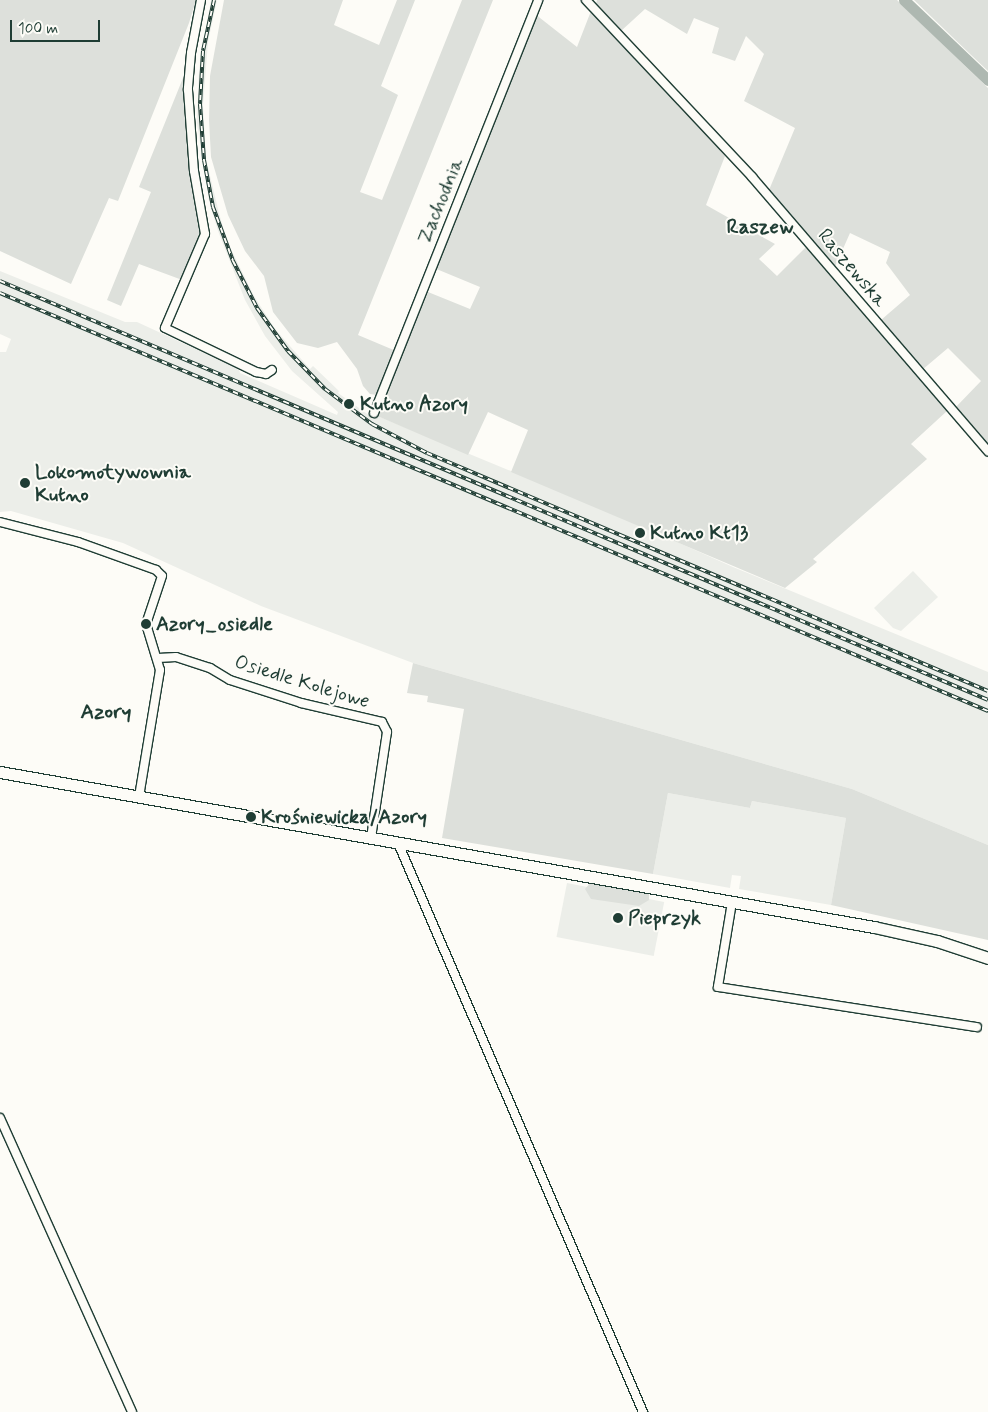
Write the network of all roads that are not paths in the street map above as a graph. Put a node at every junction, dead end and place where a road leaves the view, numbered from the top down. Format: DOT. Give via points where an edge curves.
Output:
graph roads {
  1 [pos="201,0"];
  2 [pos="538,0"];
  3 [pos="586,0"];
  4 [pos="272,370"];
  5 [pos="374,413"];
  6 [pos="988,451"];
  7 [pos="0,522"];
  8 [pos="158,658"];
  9 [pos="0,772"];
  10 [pos="139,797"];
  11 [pos="371,838"];
  12 [pos="398,843"];
  13 [pos="732,902"];
  14 [pos="988,958"];
  15 [pos="977,1027"];
  16 [pos="0,1118"];
  17 [pos="132,1412"];
  18 [pos="643,1412"];
  1 -- 4 [label="street" via="188,90 194,171 205,234 165,328 256,372 266,374"];
  2 -- 5 [label="street, Zachodnia"];
  3 -- 6 [label="street, Raszewska" via="752,177"];
  7 -- 8 [label="street" via="78,542 161,573 162,583 146,631"];
  8 -- 10 [label="street" via="159,681"];
  8 -- 11 [label="street, Osiedle Kolejowe" via="176,657 210,668 230,680 382,722 387,732"];
  9 -- 10 [label="main road"];
  10 -- 11 [label="main road"];
  11 -- 12 [label="main road"];
  12 -- 13 [label="main road"];
  12 -- 18 [label="street"];
  13 -- 14 [label="main road" via="912,934"];
  13 -- 15 [label="street" via="718,987"];
  16 -- 17 [label="street"];
}
